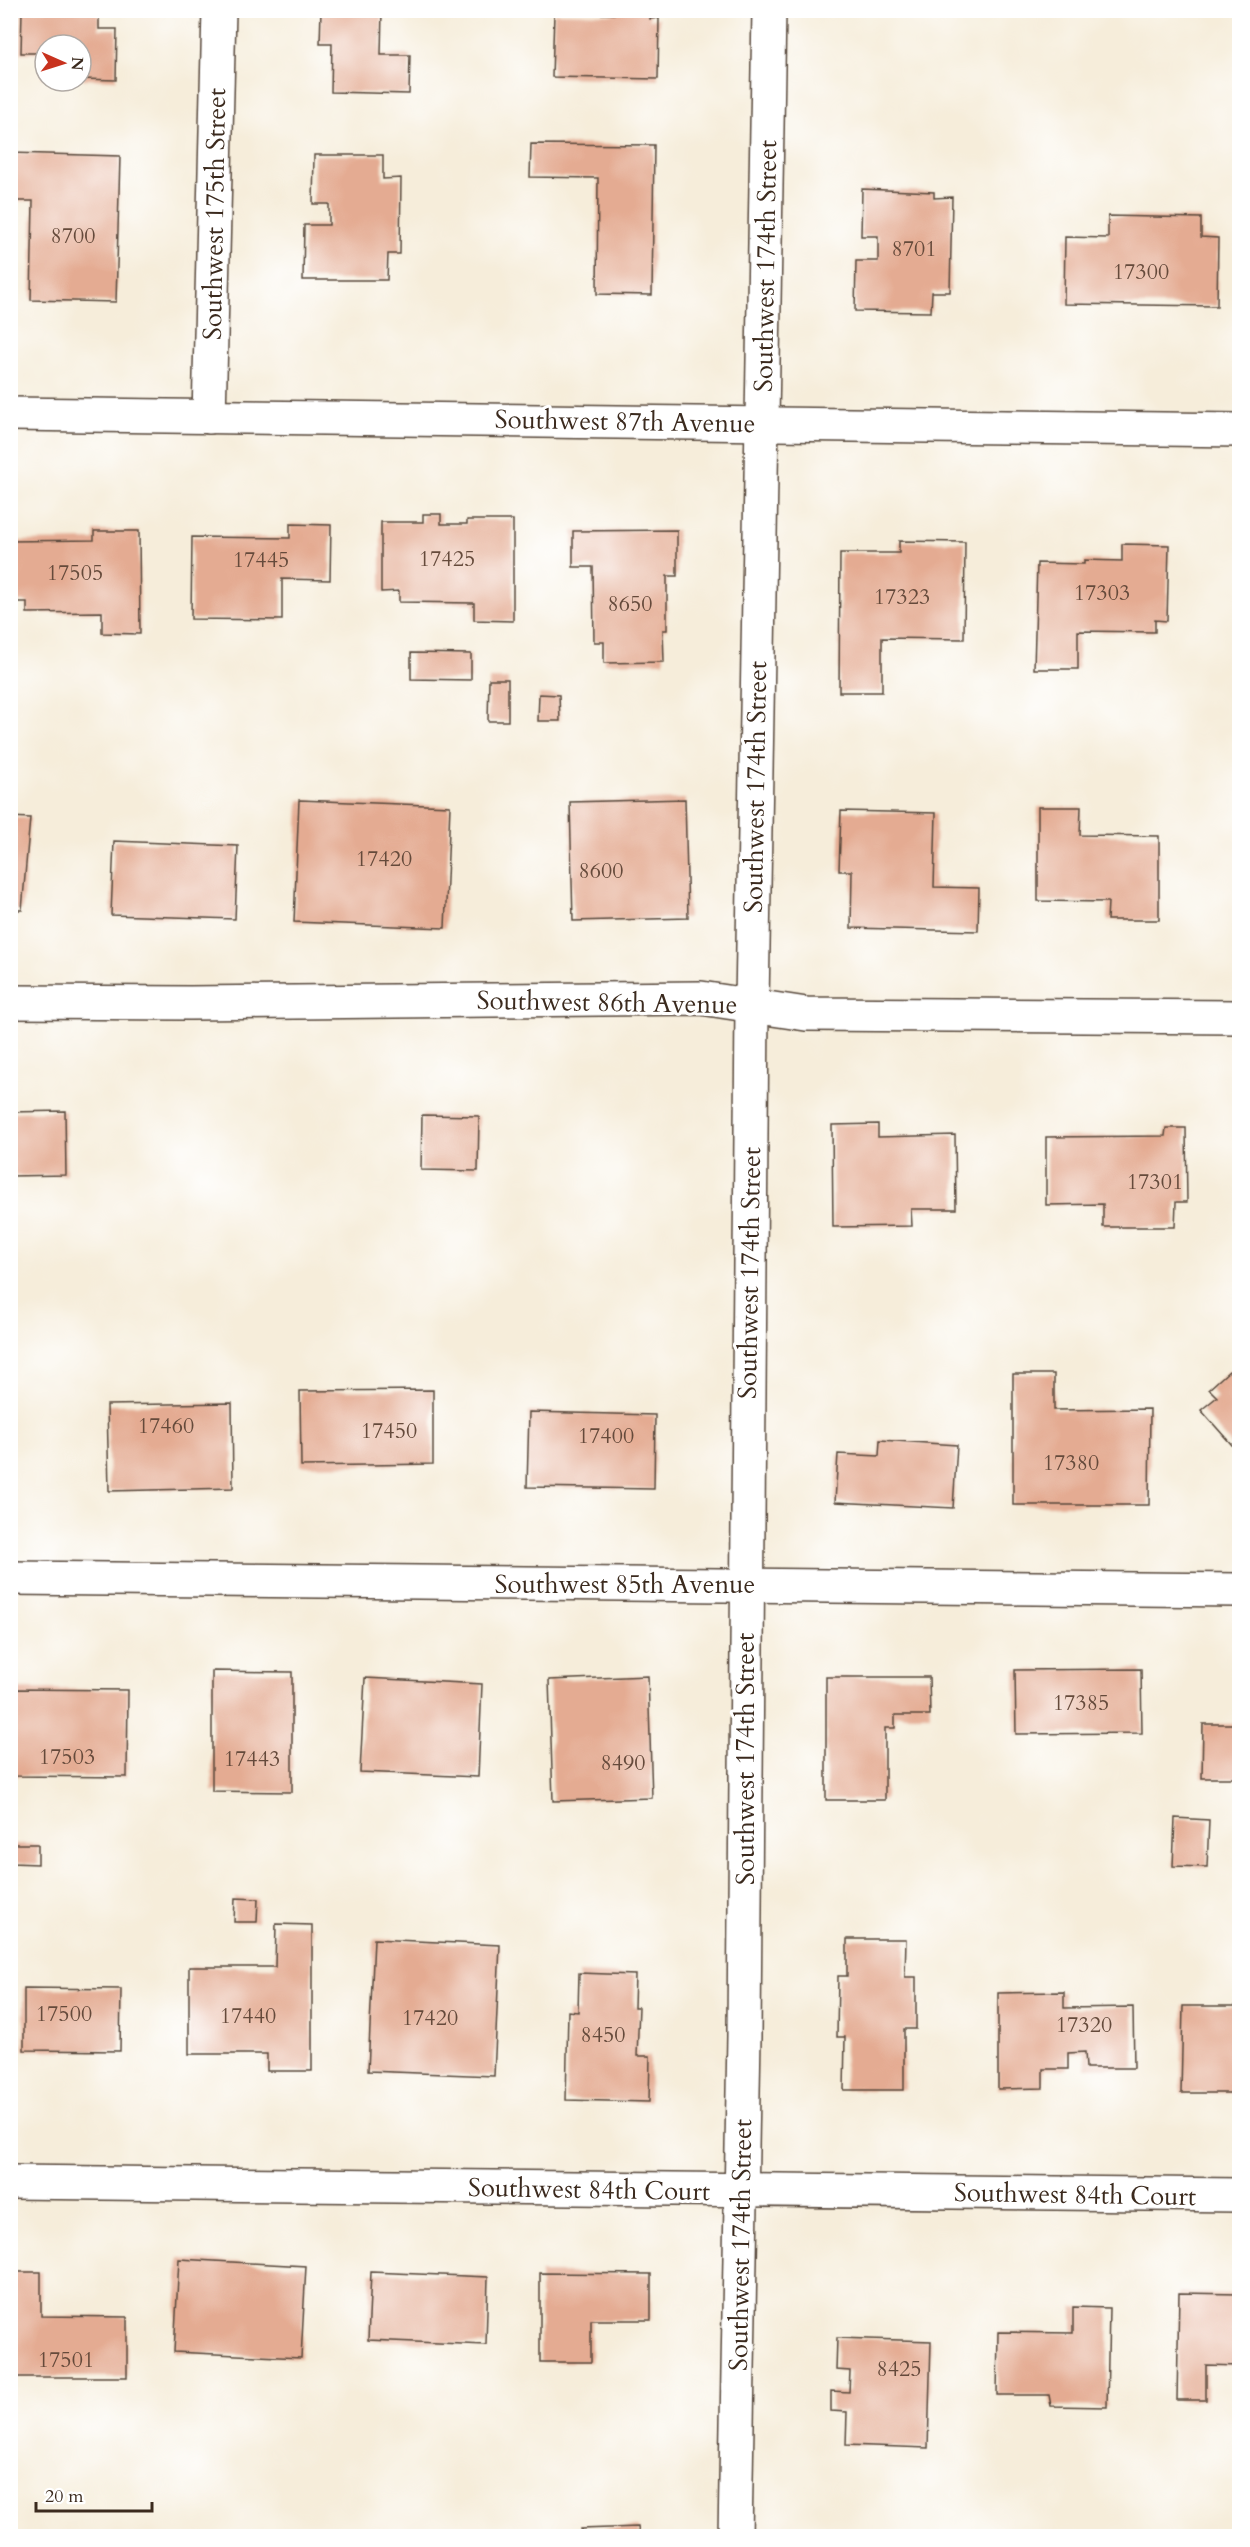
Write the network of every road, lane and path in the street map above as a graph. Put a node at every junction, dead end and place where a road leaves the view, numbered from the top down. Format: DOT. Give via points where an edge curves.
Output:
graph roads {
  1 [pos="219,10"];
  2 [pos="769,10"];
  3 [pos="10,414"];
  4 [pos="209,417"];
  5 [pos="762,423"];
  6 [pos="1239,430"];
  7 [pos="10,1002"];
  8 [pos="752,1004"];
  9 [pos="1239,1017"];
  10 [pos="10,1578"];
  11 [pos="746,1585"];
  12 [pos="1239,1590"];
  13 [pos="10,2182"];
  14 [pos="741,2190"];
  15 [pos="1239,2195"];
  16 [pos="735,2536"];
  1 -- 4 [label="street, Southwest 175th Street"];
  2 -- 5 [label="street, Southwest 174th Street"];
  3 -- 4 [label="street, Southwest 87th Avenue"];
  4 -- 5 [label="street, Southwest 87th Avenue"];
  5 -- 6 [label="street, Southwest 87th Avenue"];
  5 -- 8 [label="street, Southwest 174th Street"];
  7 -- 8 [label="street, Southwest 86th Avenue" via="701,998"];
  8 -- 9 [label="street, Southwest 86th Avenue" via="806,1014"];
  8 -- 11 [label="street, Southwest 174th Street"];
  10 -- 11 [label="street, Southwest 85th Avenue"];
  11 -- 12 [label="street, Southwest 85th Avenue"];
  11 -- 14 [label="street, Southwest 174th Street"];
  13 -- 14 [label="street, Southwest 84th Court"];
  14 -- 15 [label="street, Southwest 84th Court"];
  14 -- 16 [label="street, Southwest 174th Street"];
}
